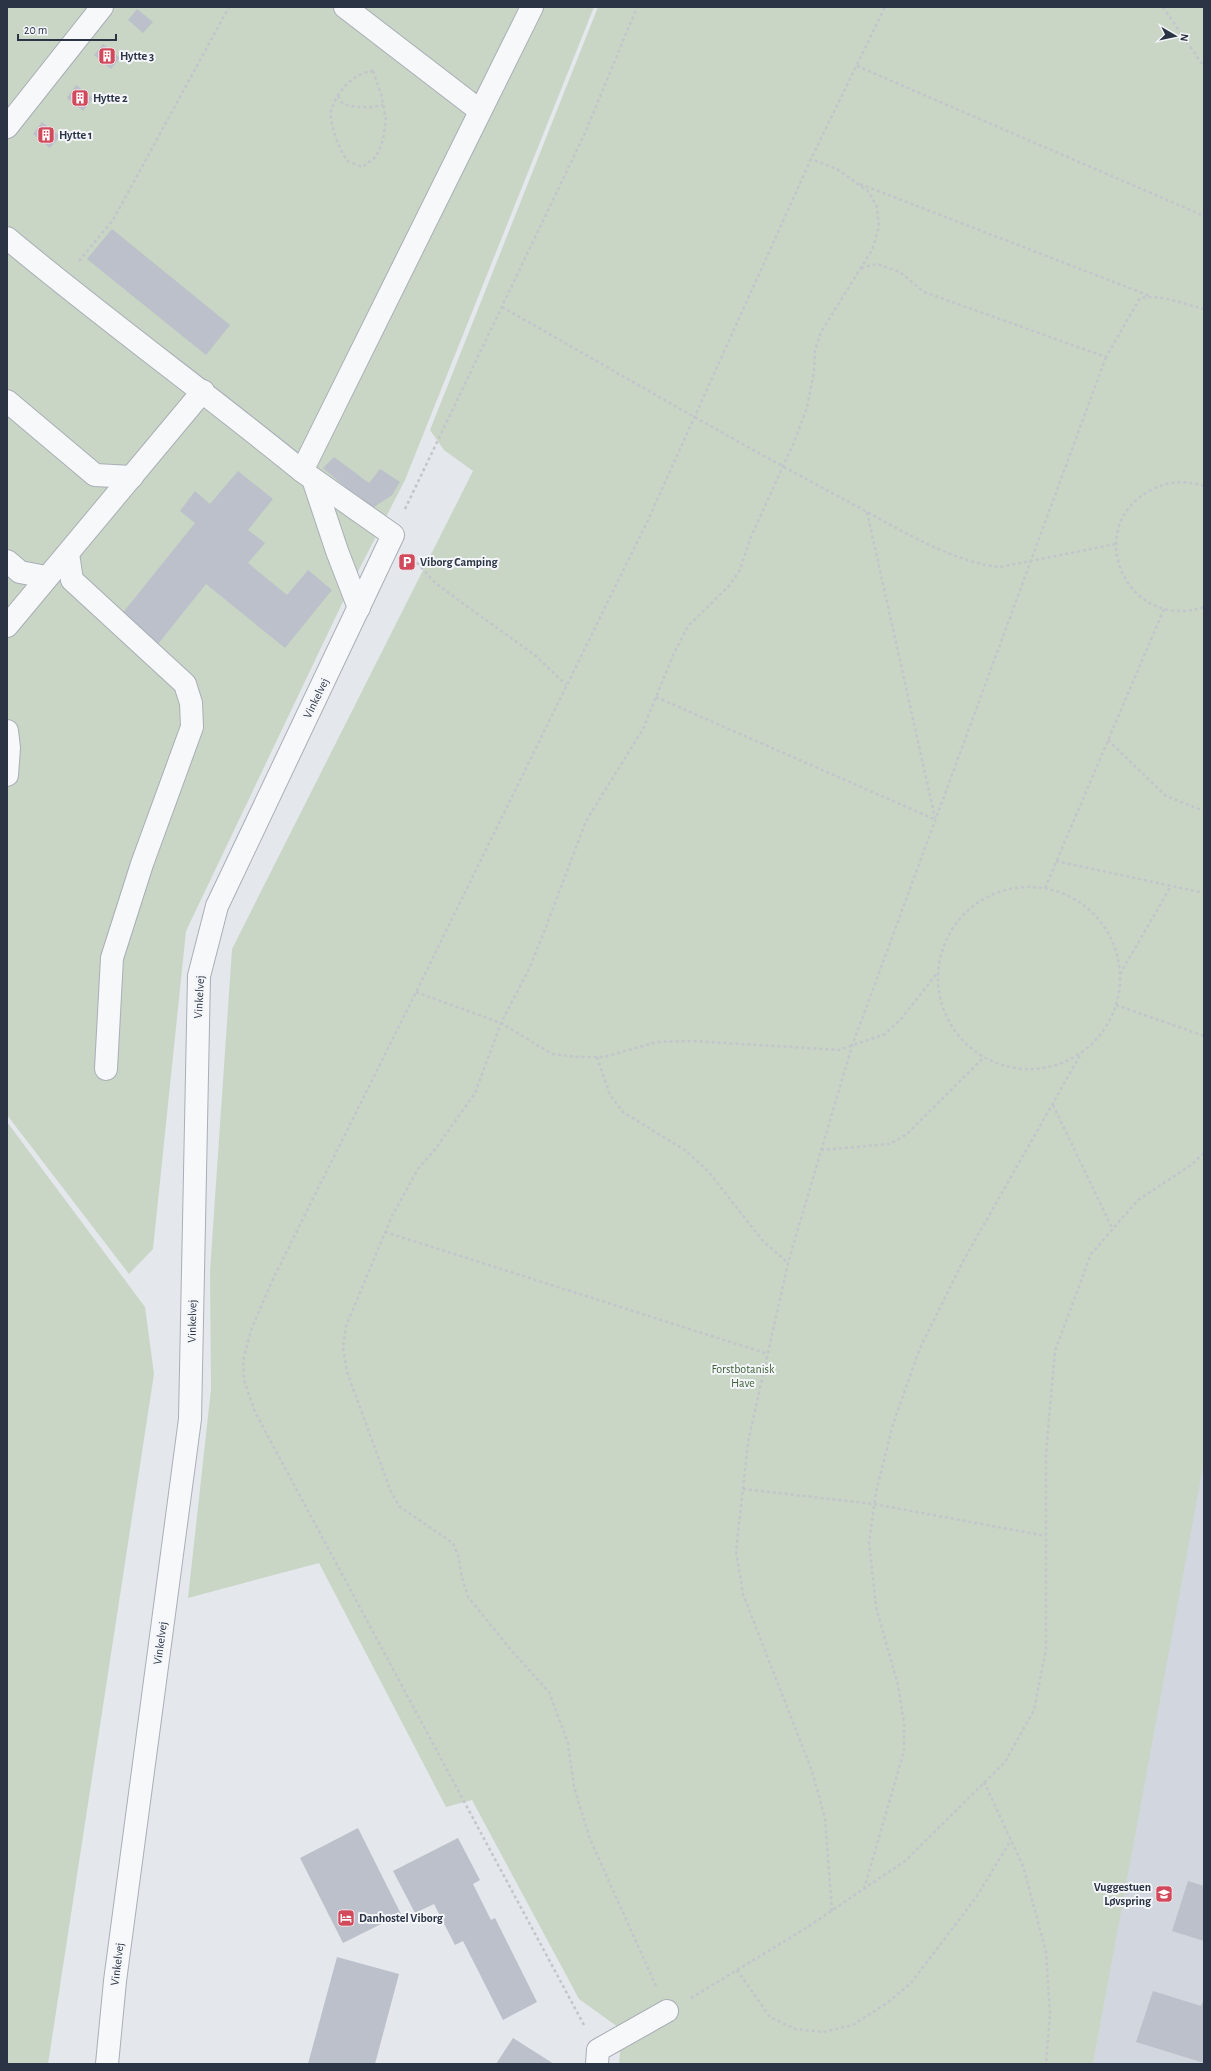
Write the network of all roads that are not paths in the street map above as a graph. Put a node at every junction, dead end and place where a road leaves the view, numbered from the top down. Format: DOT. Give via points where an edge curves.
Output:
graph roads {
  1 [pos="102,7"];
  2 [pos="532,7"];
  3 [pos="356,11"];
  4 [pos="479,110"];
  5 [pos="7,127"];
  6 [pos="7,238"];
  7 [pos="203,391"];
  8 [pos="7,401"];
  9 [pos="307,475"];
  10 [pos="132,477"];
  11 [pos="68,554"];
  12 [pos="7,561"];
  13 [pos="46,577"];
  14 [pos="359,608"];
  15 [pos="7,626"];
  16 [pos="7,731"];
  17 [pos="7,775"];
  18 [pos="106,1069"];
  19 [pos="667,2011"];
  20 [pos="597,2057"];
  21 [pos="107,2064"];
  1 -- 5 [label="street"];
  2 -- 4 [label="street"];
  3 -- 4 [label="street"];
  4 -- 9 [label="street"];
  6 -- 7 [label="street"];
  7 -- 9 [label="street"];
  7 -- 10 [label="street"];
  8 -- 10 [label="street" via="95,475"];
  9 -- 14 [label="street"];
  9 -- 14 [label="street, Vinkelvej" via="393,535"];
  10 -- 11 [label="street"];
  11 -- 13 [label="street"];
  11 -- 18 [label="street" via="72,580 185,684 192,703 192,727 142,864 112,958"];
  12 -- 13 [label="street" via="20,572"];
  13 -- 15 [label="street"];
  14 -- 21 [label="street, Vinkelvej" via="217,906 199,976 190,1419 116,1973"];
  16 -- 17 [label="street"];
  19 -- 20 [label="street"];
}
